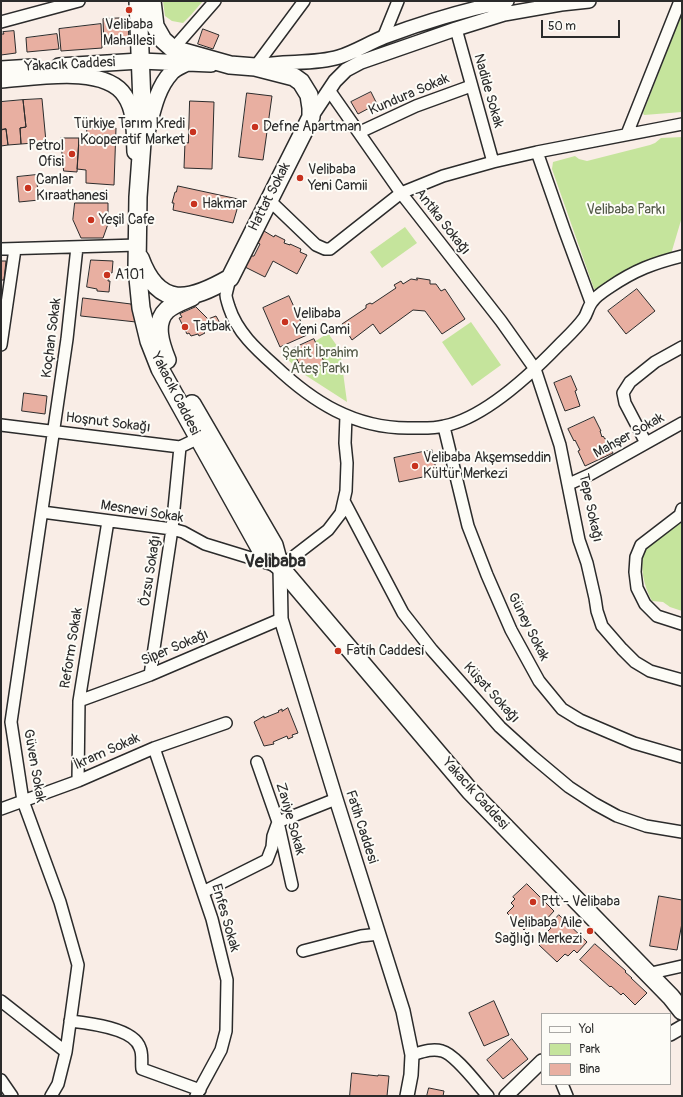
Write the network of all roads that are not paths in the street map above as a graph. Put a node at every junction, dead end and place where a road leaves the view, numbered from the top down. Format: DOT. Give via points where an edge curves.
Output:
graph roads {
  1 [pos="80,1"];
  2 [pos="138,1"];
  3 [pos="152,1"];
  4 [pos="216,1"];
  5 [pos="304,1"];
  6 [pos="398,1"];
  7 [pos="507,1"];
  8 [pos="589,1"];
  9 [pos="680,1"];
  10 [pos="1,22"];
  11 [pos="456,29"];
  12 [pos="383,38"];
  13 [pos="173,49"];
  14 [pos="140,61"];
  15 [pos="187,63"];
  16 [pos="230,65"];
  17 [pos="255,67"];
  18 [pos="1,69"];
  19 [pos="1,80"];
  20 [pos="470,86"];
  21 [pos="329,90"];
  22 [pos="311,117"];
  23 [pos="682,124"];
  24 [pos="360,132"];
  25 [pos="627,134"];
  26 [pos="142,150"];
  27 [pos="537,152"];
  28 [pos="492,162"];
  29 [pos="401,193"];
  30 [pos="138,197"];
  31 [pos="268,199"];
  32 [pos="77,247"];
  33 [pos="1,249"];
  34 [pos="15,249"];
  35 [pos="138,249"];
  36 [pos="1,255"];
  37 [pos="682,256"];
  38 [pos="230,278"];
  39 [pos="197,294"];
  40 [pos="591,302"];
  41 [pos="1,345"];
  42 [pos="682,347"];
  43 [pos="535,369"];
  44 [pos="346,416"];
  45 [pos="682,423"];
  46 [pos="1,425"];
  47 [pos="444,426"];
  48 [pos="54,432"];
  49 [pos="204,436"];
  50 [pos="646,443"];
  51 [pos="180,447"];
  52 [pos="569,484"];
  53 [pos="344,501"];
  54 [pos="682,509"];
  55 [pos="42,512"];
  56 [pos="108,521"];
  57 [pos="172,529"];
  58 [pos="280,567"];
  59 [pos="282,619"];
  60 [pos="682,624"];
  61 [pos="150,675"];
  62 [pos="682,680"];
  63 [pos="79,700"];
  64 [pos="226,723"];
  65 [pos="154,748"];
  66 [pos="682,757"];
  67 [pos="257,762"];
  68 [pos="78,781"];
  69 [pos="336,799"];
  70 [pos="24,801"];
  71 [pos="1,809"];
  72 [pos="278,822"];
  73 [pos="682,832"];
  74 [pos="292,885"];
  75 [pos="203,892"];
  76 [pos="379,934"];
  77 [pos="303,951"];
  78 [pos="682,966"];
  79 [pos="647,974"];
  80 [pos="1,1000"];
  81 [pos="682,1011"];
  82 [pos="70,1021"];
  83 [pos="682,1027"];
  84 [pos="671,1033"];
  85 [pos="66,1052"];
  86 [pos="412,1055"];
  87 [pos="541,1062"];
  88 [pos="1,1080"];
  89 [pos="562,1085"];
  90 [pos="198,1093"];
  91 [pos="12,1096"];
  92 [pos="51,1096"];
  93 [pos="407,1096"];
  94 [pos="488,1096"];
  95 [pos="506,1096"];
  96 [pos="567,1096"];
  1 -- 10 [label="street"];
  2 -- 14 [label="main road"];
  3 -- 13 [label="main road" via="155,26 163,40"];
  4 -- 13 [label="street"];
  5 -- 17 [label="street"];
  6 -- 12 [label="street"];
  7 -- 12 [label="street" via="446,15"];
  8 -- 11 [label="street" via="504,14"];
  9 -- 25 [label="street"];
  11 -- 20 [label="street, Nadide Sokak"];
  11 -- 21 [label="street" via="361,62 346,70"];
  12 -- 17 [label="street" via="341,57 322,62 270,63"];
  13 -- 16 [label="main road"];
  14 -- 15 [label="main road, Yakacık Caddesi"];
  14 -- 18 [label="main road, Yakacık Caddesi"];
  14 -- 26 [label="main road, Yakacık Caddesi"];
  15 -- 16 [label="main road, Yakacık Caddesi"];
  15 -- 26 [label="main road, Yakacık Caddesi" via="171,72 156,98"];
  16 -- 17 [label="main road"];
  17 -- 22 [label="main road" via="285,74 301,82 309,94"];
  19 -- 30 [label="main road, Yakacık Caddesi" via="72,74 92,76 116,85 125,96 134,120"];
  20 -- 24 [label="street, Kundura Sokak" via="416,106"];
  20 -- 28 [label="street, Nadide Sokak"];
  21 -- 22 [label="street"];
  21 -- 24 [label="street, Antika Sokağı"];
  22 -- 31 [label="main road, Hattat Sokak"];
  23 -- 25 [label="street"];
  24 -- 29 [label="street, Antika Sokağı"];
  25 -- 27 [label="street"];
  26 -- 30 [label="main road, Yakacık Caddesi"];
  27 -- 28 [label="street"];
  27 -- 40 [label="street"];
  28 -- 29 [label="street" via="443,176"];
  29 -- 31 [label="street" via="330,249 316,245"];
  29 -- 43 [label="street, Antika Sokağı" via="501,321"];
  30 -- 35 [label="main road, Yakacık Caddesi"];
  31 -- 38 [label="main road, Hattat Sokak"];
  32 -- 34 [label="street"];
  32 -- 35 [label="street"];
  32 -- 48 [label="street, Koçhan Sokak"];
  33 -- 34 [label="street"];
  34 -- 36 [label="street"];
  34 -- 41 [label="street"];
  35 -- 39 [label="main road" via="147,274 158,288 166,294 178,296"];
  35 -- 49 [label="main road, Yakacık Caddesi" via="141,308 151,348 160,369"];
  37 -- 40 [label="street" via="637,270"];
  38 -- 39 [label="main road"];
  38 -- 44 [label="street" via="226,296 233,318 242,332 279,370 318,400"];
  39 -- 49 [label="main road, Yakacık Caddesi" via="162,315 159,333 170,367"];
  40 -- 43 [label="street" via="585,317"];
  42 -- 50 [label="street" via="655,362 630,382 623,393 625,403"];
  43 -- 47 [label="street" via="485,407 467,418"];
  43 -- 52 [label="street, Tepe Sokağı" via="554,422"];
  44 -- 47 [label="street" via="395,428"];
  44 -- 53 [label="street" via="347,463"];
  45 -- 50 [label="street, Mahşer Sokak"];
  46 -- 48 [label="street, Hoşnut Sokağı"];
  47 -- 66 [label="street, Güney Sokak" via="468,526 505,616 539,681 562,709 580,720 634,743"];
  48 -- 51 [label="street, Hoşnut Sokağı"];
  48 -- 55 [label="street, Güven Sokak"];
  49 -- 51 [label="street"];
  49 -- 58 [label="main road, Yakacık Caddesi" via="262,552"];
  50 -- 52 [label="street, Mahşer Sokak"];
  51 -- 57 [label="street, Özsu Sokağı"];
  52 -- 62 [label="street, Tepe Sokağı" via="602,626 635,662 650,671"];
  53 -- 58 [label="street" via="341,513 328,530"];
  53 -- 73 [label="street, Küşat Sokağı" via="403,613 500,727 569,787 595,804 617,816 646,826"];
  54 -- 60 [label="street" via="680,515 641,545 636,557 635,572 637,588 645,604 657,616"];
  55 -- 56 [label="street, Mesnevi Sokak"];
  55 -- 70 [label="street, Güven Sokak" via="11,722"];
  56 -- 57 [label="street, Mesnevi Sokak"];
  56 -- 63 [label="street, Reform Sokak"];
  57 -- 58 [label="street, Mesnevi Sokak" via="205,544"];
  57 -- 61 [label="street, Özsu Sokağı"];
  58 -- 59 [label="street, Fatih Caddesi"];
  58 -- 79 [label="main road, Yakacık Caddesi" via="470,791"];
  59 -- 61 [label="street, Siper Sokağı"];
  59 -- 69 [label="street, Fatih Caddesi"];
  61 -- 63 [label="street, Siper Sokağı"];
  63 -- 68 [label="street, Reform Sokak"];
  64 -- 65 [label="street, İkram Sokak"];
  65 -- 68 [label="street, İkram Sokak"];
  65 -- 75 [label="street, Enfes Sokak"];
  67 -- 72 [label="street, Zaviye Sokak"];
  68 -- 70 [label="street, İkram Sokak"];
  69 -- 72 [label="street"];
  69 -- 76 [label="street, Fatih Caddesi"];
  70 -- 71 [label="street, İkram Sokak"];
  70 -- 82 [label="street, Güven Sokak" via="60,902 78,965"];
  72 -- 74 [label="street, Zaviye Sokak"];
  72 -- 75 [label="street" via="266,860"];
  75 -- 90 [label="street, Enfes Sokak" via="226,980 226,1031 221,1050"];
  76 -- 77 [label="street"];
  76 -- 86 [label="street, Fatih Caddesi" via="403,1010"];
  78 -- 79 [label="street"];
  79 -- 81 [label="main road, Yakacık Caddesi"];
  80 -- 85 [label="street"];
  82 -- 85 [label="street, Güven Sokak"];
  82 -- 90 [label="street" via="114,1028 132,1038 140,1047 142,1069"];
  83 -- 84 [label="street"];
  85 -- 92 [label="street, Güven Sokak" via="58,1084"];
  86 -- 93 [label="street, Fatih Caddesi"];
  86 -- 94 [label="street" via="430,1050 443,1051 455,1058"];
  87 -- 95 [label="street"];
  88 -- 91 [label="street"];
  89 -- 96 [label="street"];
}
